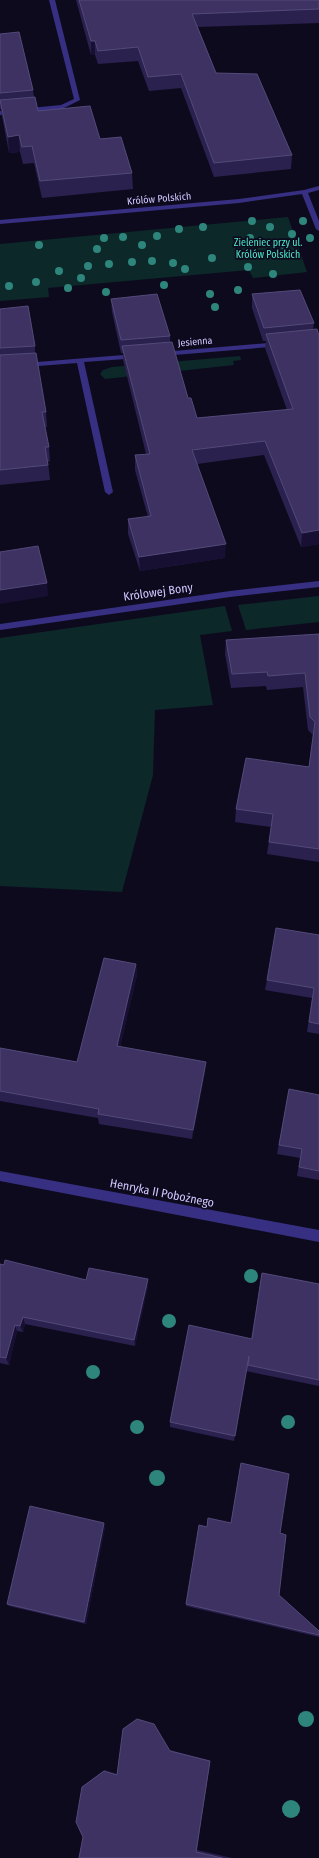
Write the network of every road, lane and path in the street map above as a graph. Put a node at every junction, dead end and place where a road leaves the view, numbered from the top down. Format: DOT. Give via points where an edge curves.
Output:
graph roads {
  1 [pos="52,0"];
  2 [pos="0,113"];
  3 [pos="319,188"];
  4 [pos="304,192"];
  5 [pos="0,222"];
  6 [pos="319,229"];
  7 [pos="288,343"];
  8 [pos="80,361"];
  9 [pos="0,367"];
  10 [pos="109,492"];
  11 [pos="319,584"];
  12 [pos="0,627"];
  13 [pos="0,1176"];
  14 [pos="319,1236"];
  1 -- 2 [label="street" via="77,100 62,107"];
  3 -- 4 [label="street, Królów Polskich"];
  4 -- 5 [label="street, Królów Polskich" via="239,201"];
  4 -- 6 [label="street"];
  7 -- 8 [label="street, Jesienna"];
  8 -- 9 [label="street, Jesienna"];
  8 -- 10 [label="street"];
  11 -- 12 [label="street, Królowej Bony"];
  13 -- 14 [label="street, Henryka II Pobożnego"];
}
